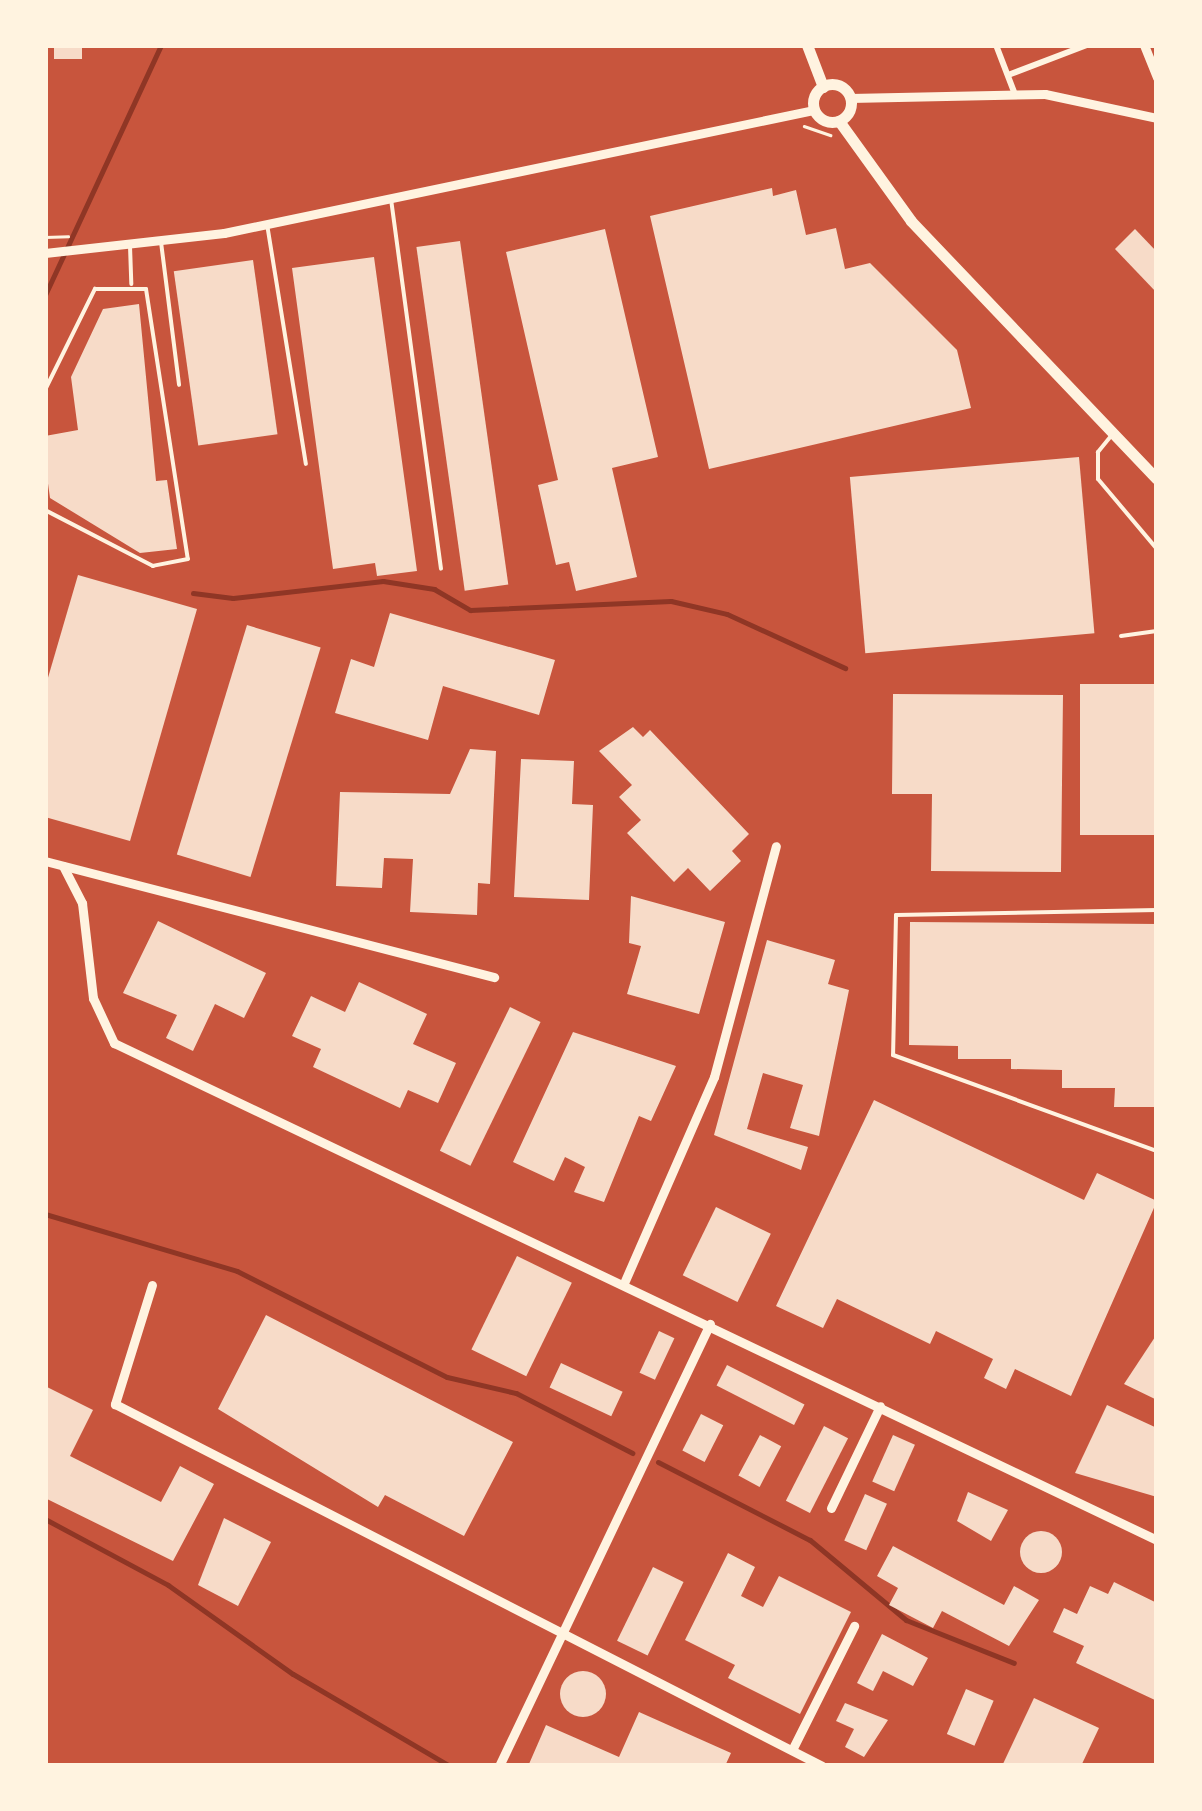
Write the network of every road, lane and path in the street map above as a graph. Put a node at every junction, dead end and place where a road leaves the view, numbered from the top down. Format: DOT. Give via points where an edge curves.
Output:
graph roads {
  1 [pos="807,45"];
  2 [pos="996,45"];
  3 [pos="1087,45"];
  4 [pos="1144,45"];
  5 [pos="1008,75"];
  6 [pos="1157,78"];
  7 [pos="824,87"];
  8 [pos="1014,92"];
  9 [pos="850,98"];
  10 [pos="814,110"];
  11 [pos="1157,118"];
  12 [pos="839,121"];
  13 [pos="391,199"];
  14 [pos="267,224"];
  15 [pos="58,237"];
  16 [pos="45,238"];
  17 [pos="161,242"];
  18 [pos="130,246"];
  19 [pos="47,253"];
  20 [pos="131,284"];
  21 [pos="179,385"];
  22 [pos="45,390"];
  23 [pos="1116,430"];
  24 [pos="306,464"];
  25 [pos="1157,479"];
  26 [pos="45,510"];
  27 [pos="1157,549"];
  28 [pos="441,569"];
  29 [pos="1157,631"];
  30 [pos="1121,636"];
  31 [pos="776,846"];
  32 [pos="45,860"];
  33 [pos="63,866"];
  34 [pos="1157,910"];
  35 [pos="494,977"];
  36 [pos="1157,1151"];
  37 [pos="624,1283"];
  38 [pos="152,1285"];
  39 [pos="710,1324"];
  40 [pos="880,1406"];
  41 [pos="831,1508"];
  42 [pos="1157,1540"];
  43 [pos="854,1626"];
  44 [pos="563,1633"];
  45 [pos="792,1750"];
  46 [pos="499,1766"];
  47 [pos="822,1766"];
  1 -- 7 [label="street"];
  2 -- 5 [label="street"];
  3 -- 5 [label="street"];
  4 -- 6 [label="street"];
  5 -- 8 [label="street"];
  7 -- 9 [label="street" via="840,86"];
  7 -- 10 [label="street"];
  8 -- 9 [label="street"];
  8 -- 11 [label="street"];
  9 -- 12 [label="street"];
  10 -- 12 [label="street"];
  10 -- 13 [label="street"];
  12 -- 23 [label="street" via="910,220"];
  13 -- 14 [label="street"];
  13 -- 28 [label="lane"];
  14 -- 17 [label="street"];
  14 -- 24 [label="lane"];
  15 -- 16 [label="path"];
  17 -- 18 [label="street"];
  17 -- 21 [label="lane"];
  18 -- 19 [label="street"];
  18 -- 20 [label="lane"];
  20 -- 22 [label="lane" via="95,289"];
  20 -- 26 [label="lane" via="146,289 188,560 153,566"];
  23 -- 25 [label="street"];
  23 -- 27 [label="lane" via="1098,452 1098,479"];
  29 -- 30 [label="lane"];
  31 -- 37 [label="street" via="714,1077"];
  32 -- 33 [label="street"];
  33 -- 35 [label="street"];
  33 -- 37 [label="street" via="74,886 93,998 114,1043"];
  34 -- 36 [label="lane" via="896,915 893,1056"];
  37 -- 39 [label="street"];
  38 -- 44 [label="street" via="114,1404"];
  39 -- 40 [label="street"];
  39 -- 44 [label="street"];
  40 -- 41 [label="street"];
  40 -- 42 [label="street"];
  43 -- 45 [label="street"];
  44 -- 45 [label="street"];
  44 -- 46 [label="street"];
  45 -- 47 [label="street"];
}
